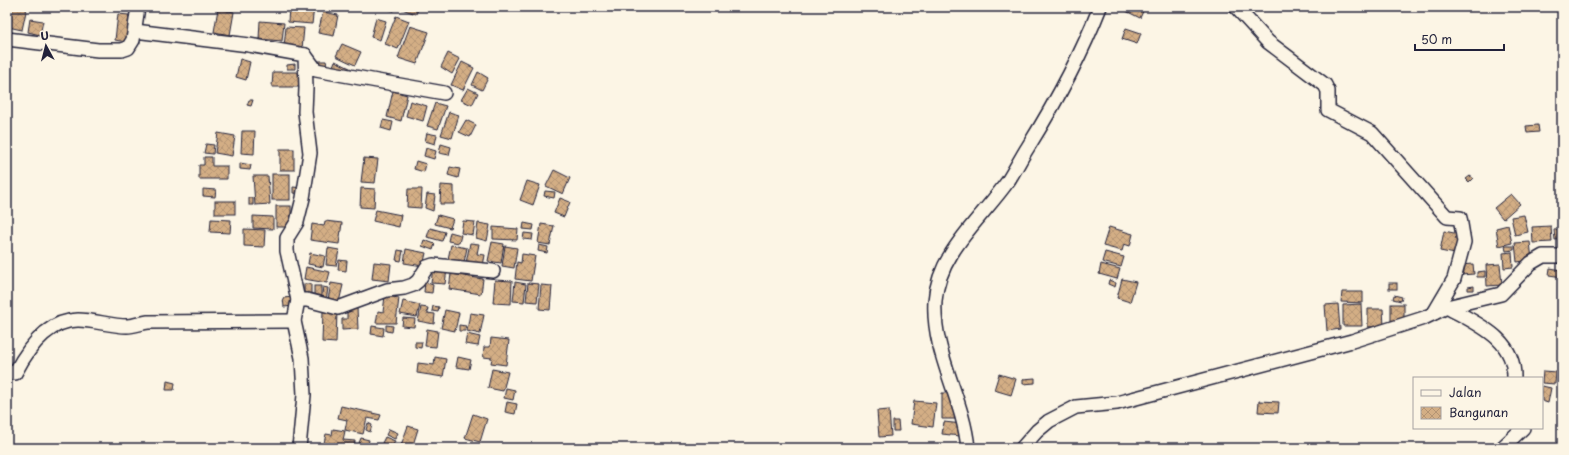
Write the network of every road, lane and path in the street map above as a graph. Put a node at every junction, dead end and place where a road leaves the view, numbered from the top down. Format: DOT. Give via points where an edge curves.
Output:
graph roads {
  1 [pos="138,7"];
  2 [pos="1100,7"];
  3 [pos="1236,7"];
  4 [pos="135,31"];
  5 [pos="7,38"];
  6 [pos="305,55"];
  7 [pos="444,92"];
  8 [pos="1562,256"];
  9 [pos="493,271"];
  10 [pos="298,300"];
  11 [pos="1447,307"];
  12 [pos="1434,313"];
  13 [pos="294,321"];
  14 [pos="7,372"];
  15 [pos="1514,377"];
  16 [pos="1521,429"];
  17 [pos="299,448"];
  18 [pos="968,448"];
  19 [pos="1022,448"];
  20 [pos="1502,448"];
  1 -- 4 [label="street"];
  2 -- 18 [label="street" via="1052,109 1008,180 949,258 938,280 935,316 938,338 964,422"];
  3 -- 12 [label="street" via="1268,42 1326,85 1328,110 1372,133 1447,217 1460,218 1464,242 1454,279"];
  4 -- 5 [label="street" via="131,45 116,51"];
  4 -- 6 [label="street" via="249,45"];
  6 -- 7 [label="street" via="316,70"];
  6 -- 10 [label="street" via="305,112 310,153 297,222 287,238 287,251"];
  8 -- 11 [label="street" via="1543,256 1531,262 1501,294"];
  9 -- 10 [label="street" via="433,265 428,267 413,285 387,290 338,308"];
  10 -- 13 [label="street"];
  11 -- 12 [label="street"];
  11 -- 15 [label="street" via="1482,326 1507,348 1514,366"];
  12 -- 19 [label="street" via="1352,341 1117,403 1076,407 1049,421 1036,431"];
  13 -- 14 [label="street" via="148,322 127,326 70,321 48,330 28,351 14,373"];
  13 -- 17 [label="street" via="302,358 304,395"];
  16 -- 20 [label="street"];
}
